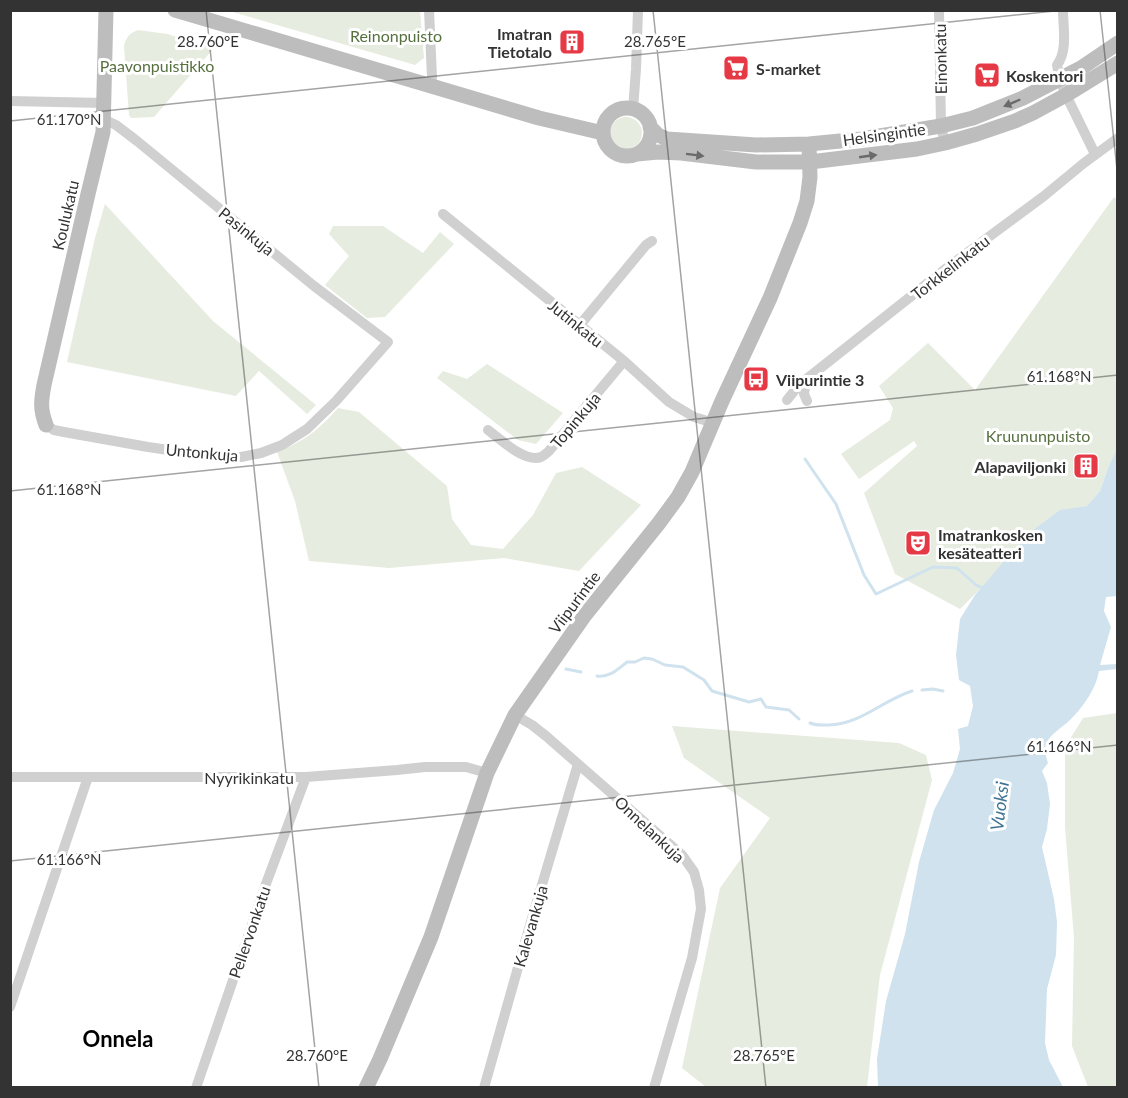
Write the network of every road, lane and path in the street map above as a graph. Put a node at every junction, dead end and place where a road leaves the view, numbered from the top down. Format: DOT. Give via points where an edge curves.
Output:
graph roads {
  1 [pos="106,10"];
  2 [pos="175,10"];
  3 [pos="429,10"];
  4 [pos="638,10"];
  5 [pos="939,10"];
  6 [pos="1063,10"];
  7 [pos="1118,43"];
  8 [pos="1118,63"];
  9 [pos="1060,80"];
  10 [pos="431,86"];
  11 [pos="1066,95"];
  12 [pos="10,101"];
  13 [pos="104,103"];
  14 [pos="633,110"];
  15 [pos="105,120"];
  16 [pos="941,126"];
  17 [pos="650,127"];
  18 [pos="603,133"];
  19 [pos="1118,138"];
  20 [pos="945,143"];
  21 [pos="809,144"];
  22 [pos="637,154"];
  23 [pos="1095,154"];
  24 [pos="810,162"];
  25 [pos="443,214"];
  26 [pos="652,241"];
  27 [pos="579,326"];
  28 [pos="388,342"];
  29 [pos="624,361"];
  30 [pos="806,380"];
  31 [pos="787,400"];
  32 [pos="807,401"];
  33 [pos="714,423"];
  34 [pos="46,425"];
  35 [pos="488,430"];
  36 [pos="515,715"];
  37 [pos="578,764"];
  38 [pos="487,773"];
  39 [pos="10,777"];
  40 [pos="88,777"];
  41 [pos="306,777"];
  42 [pos="10,1007"];
  43 [pos="196,1088"];
  44 [pos="366,1088"];
  45 [pos="484,1088"];
  46 [pos="654,1088"];
  1 -- 13 [label="main road, Koulukatu"];
  2 -- 10 [label="main road"];
  3 -- 10 [label="street"];
  4 -- 14 [label="street"];
  5 -- 16 [label="street, Einonkatu"];
  6 -- 9 [label="street"];
  7 -- 9 [label="main road, Helsingintie"];
  8 -- 11 [label="main road, Helsingintie"];
  9 -- 11 [label="street"];
  9 -- 16 [label="main road, Helsingintie, one-way" via="973,118"];
  10 -- 18 [label="main road"];
  11 -- 20 [label="main road, Helsingintie" via="1015,121"];
  11 -- 23 [label="street"];
  12 -- 13 [label="street"];
  13 -- 15 [label="main road, Koulukatu"];
  14 -- 17 [label="main road"];
  14 -- 18 [label="main road" via="622,109 612,114"];
  15 -- 28 [label="street, Pasinkuja" via="137,141"];
  15 -- 34 [label="main road, Koulukatu" via="44,385 41,403"];
  16 -- 20 [label="street, Einonkatu"];
  16 -- 21 [label="main road, Helsingintie"];
  17 -- 21 [label="main road, Helsingintie" via="667,139"];
  17 -- 22 [label="main road" via="649,140"];
  18 -- 22 [label="main road" via="607,146 617,154"];
  19 -- 23 [label="street, Torkkelinkatu"];
  24 -- 20 [label="main road, Helsingintie, one-way"];
  21 -- 24 [label="main road, Viipurintie"];
  22 -- 24 [label="main road, Helsingintie, one-way" via="681,153 756,162"];
  23 -- 30 [label="street, Torkkelinkatu"];
  24 -- 33 [label="main road, Viipurintie" via="807,201 800,223"];
  25 -- 27 [label="street, Jutinkatu"];
  26 -- 27 [label="street"];
  27 -- 29 [label="street, Jutinkatu"];
  28 -- 34 [label="street, Untonkuja" via="307,429 261,453 210,456 64,432"];
  29 -- 33 [label="street, Jutinkatu" via="669,402 694,417"];
  29 -- 35 [label="street, Topinkuja" via="541,457 523,456"];
  30 -- 31 [label="street, Torkkelinkatu"];
  30 -- 32 [label="street"];
  33 -- 36 [label="main road, Viipurintie" via="678,497 585,615"];
  36 -- 37 [label="street, Onnelankuja"];
  36 -- 38 [label="main road, Viipurintie"];
  37 -- 45 [label="street, Kalevankuja"];
  37 -- 46 [label="street, Onnelankuja" via="682,855 694,872 699,890 701,909 692,958"];
  38 -- 41 [label="street, Nyyrikinkatu" via="466,767 425,767"];
  38 -- 44 [label="main road, Viipurintie" via="430,937"];
  39 -- 40 [label="street, Nyyrikinkatu"];
  40 -- 41 [label="street, Nyyrikinkatu"];
  40 -- 42 [label="street"];
  41 -- 43 [label="street, Pellervonkatu"];
}
